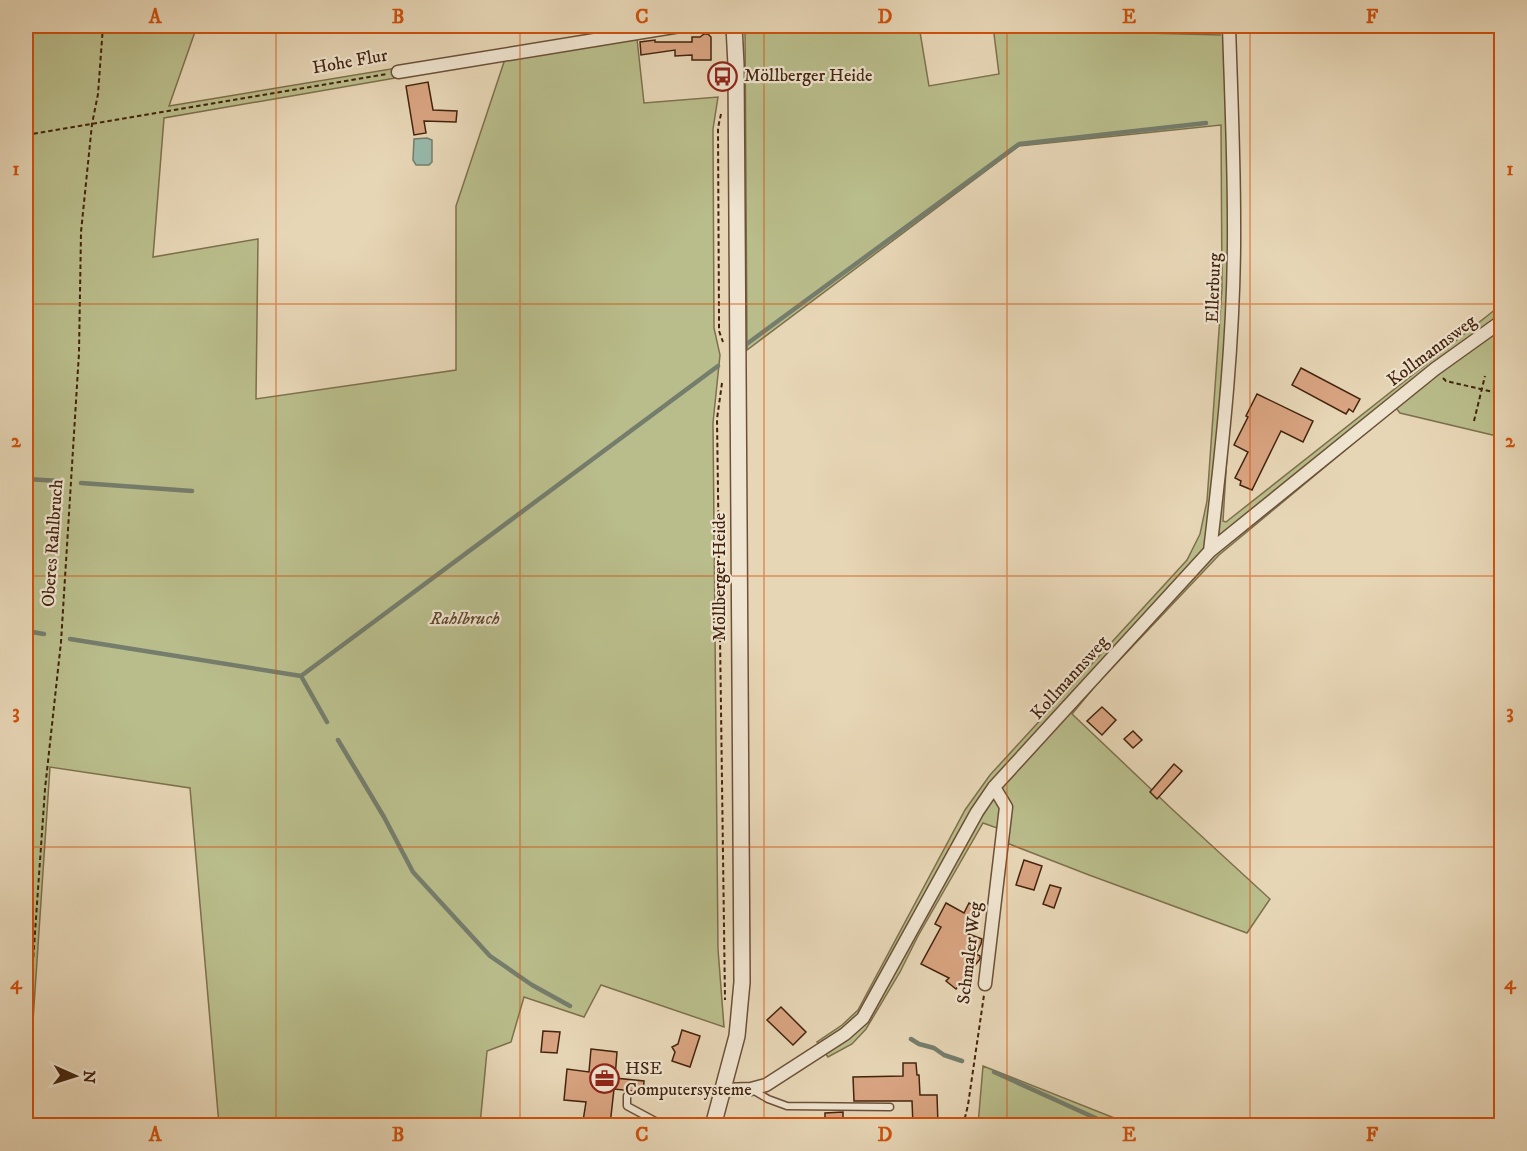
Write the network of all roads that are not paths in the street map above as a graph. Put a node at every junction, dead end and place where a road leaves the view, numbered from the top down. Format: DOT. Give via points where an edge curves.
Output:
graph roads {
  1 [pos="680,26"];
  2 [pos="734,26"];
  3 [pos="1229,26"];
  4 [pos="398,72"];
  5 [pos="1502,321"];
  6 [pos="1210,551"];
  7 [pos="994,788"];
  8 [pos="985,984"];
  9 [pos="751,1089"];
  10 [pos="722,1090"];
  11 [pos="627,1096"];
  12 [pos="890,1107"];
  13 [pos="670,1125"];
  14 [pos="713,1125"];
  1 -- 4 [label="street, Hohe Flur"];
  2 -- 10 [label="street, Möllberger Heide" via="742,982 737,1036"];
  3 -- 6 [label="street, Ellerburg" via="1234,222 1231,315"];
  5 -- 6 [label="street, Kollmannsweg" via="1435,369"];
  6 -- 7 [label="street, Kollmannsweg"];
  7 -- 8 [label="street, Schmaler Weg" via="1006,807"];
  7 -- 9 [label="street, Kollmannsweg" via="976,812 863,1018 835,1041 766,1084"];
  9 -- 10 [label="street, Kollmannsweg"];
  9 -- 12 [label="lane" via="787,1106"];
  10 -- 14 [label="street, Möllberger Heide"];
  11 -- 13 [label="lane" via="627,1106"];
}
